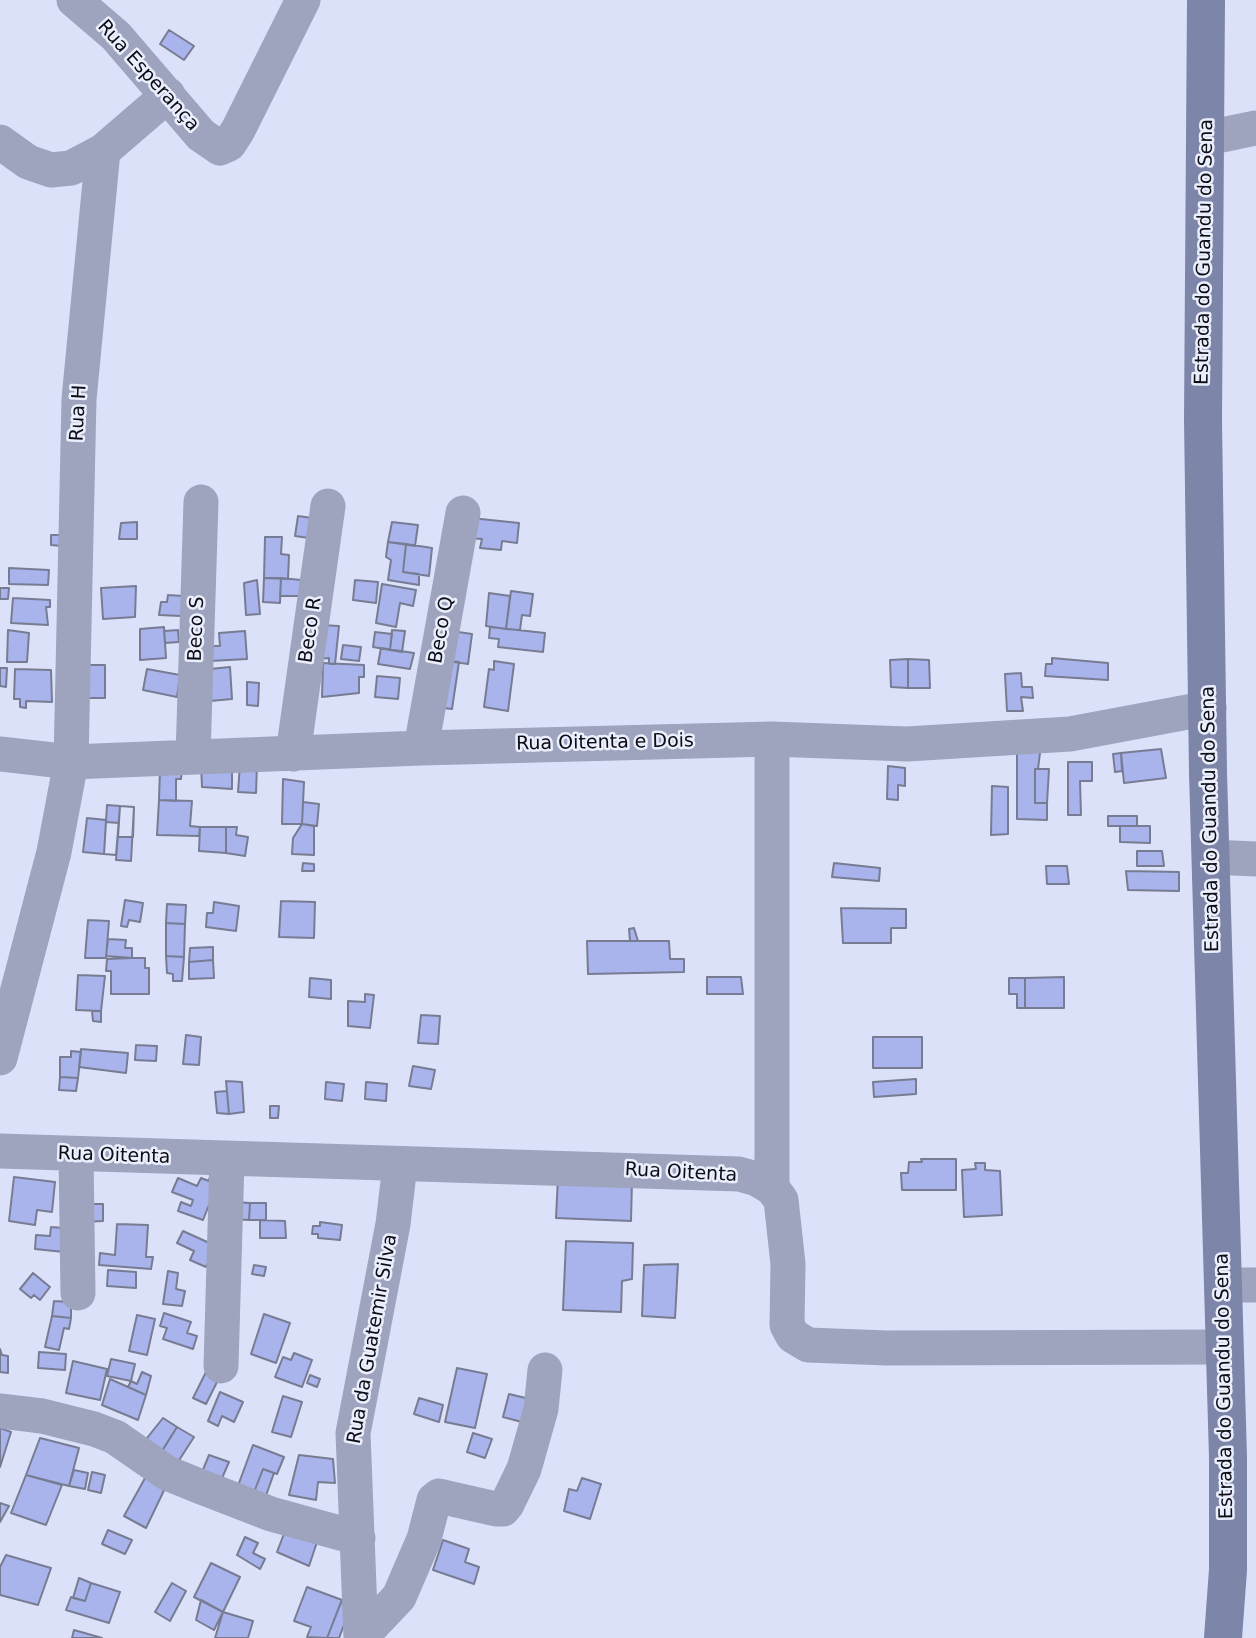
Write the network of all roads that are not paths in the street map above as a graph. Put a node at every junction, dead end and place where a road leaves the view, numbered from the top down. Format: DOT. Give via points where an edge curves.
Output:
graph roads {
  1 [pos="74,0"];
  2 [pos="303,0"];
  3 [pos="1206,0"];
  4 [pos="168,95"];
  5 [pos="1256,128"];
  6 [pos="1207,138"];
  7 [pos="0,142"];
  8 [pos="103,151"];
  9 [pos="201,502"];
  10 [pos="328,506"];
  11 [pos="463,513"];
  12 [pos="1209,708"];
  13 [pos="772,739"];
  14 [pos="421,748"];
  15 [pos="0,754"];
  16 [pos="293,754"];
  17 [pos="193,756"];
  18 [pos="71,762"];
  19 [pos="1210,857"];
  20 [pos="1256,859"];
  21 [pos="11,971"];
  22 [pos="0,1058"];
  23 [pos="0,1151"];
  24 [pos="76,1155"];
  25 [pos="227,1160"];
  26 [pos="400,1165"];
  27 [pos="772,1188"];
  28 [pos="1239,1285"];
  29 [pos="78,1293"];
  30 [pos="1224,1347"];
  31 [pos="221,1366"];
  32 [pos="545,1370"];
  33 [pos="0,1411"];
  34 [pos="358,1538"];
  35 [pos="361,1638"];
  36 [pos="1223,1638"];
  1 -- 4 [label="street, Rua Esperança" via="116,36"];
  2 -- 4 [label="street, Rua Esperança" via="229,144 220,148 212,144"];
  3 -- 6 [label="main road, Estrada do Guandu do Sena"];
  4 -- 8 [label="street"];
  5 -- 6 [label="street"];
  6 -- 12 [label="main road, Estrada do Guandu do Sena" via="1203,419"];
  7 -- 8 [label="street" via="40,168 51,170 71,168"];
  8 -- 18 [label="street, Rua H" via="79,399"];
  9 -- 17 [label="street, Beco S"];
  10 -- 16 [label="street, Beco R"];
  11 -- 14 [label="street, Beco Q"];
  12 -- 13 [label="street, Rua Oitenta e Dois" via="1070,733 1007,738 908,744"];
  12 -- 19 [label="main road, Estrada do Guandu do Sena"];
  13 -- 14 [label="street, Rua Oitenta e Dois"];
  13 -- 27 [label="street"];
  14 -- 16 [label="street, Rua Oitenta e Dois"];
  15 -- 18 [label="street, Rua Oitenta e Dois"];
  16 -- 17 [label="street, Rua Oitenta e Dois"];
  17 -- 18 [label="street, Rua Oitenta e Dois"];
  18 -- 21 [label="street, Rua H" via="54,852"];
  19 -- 20 [label="street"];
  19 -- 28 [label="main road, Estrada do Guandu do Sena"];
  21 -- 22 [label="street, Rua H"];
  23 -- 24 [label="street, Rua Oitenta"];
  24 -- 25 [label="street, Rua Oitenta"];
  24 -- 29 [label="street"];
  25 -- 26 [label="street, Rua Oitenta"];
  25 -- 31 [label="street"];
  26 -- 27 [label="street, Rua Oitenta" via="739,1174"];
  26 -- 34 [label="street, Rua da Guatemir Silva" via="353,1433"];
  27 -- 30 [label="street" via="785,1217 787,1325 793,1336 808,1345"];
  28 -- 30 [label="main road, Estrada do Guandu do Sena"];
  30 -- 36 [label="main road, Estrada do Guandu do Sena" via="1228,1545"];
  32 -- 35 [label="street" via="541,1409 524,1469 507,1504 496,1509 439,1496 400,1597"];
  33 -- 34 [label="street" via="70,1422 115,1437 167,1473 271,1514"];
  34 -- 35 [label="street, Rua da Guatemir Silva"];
}
